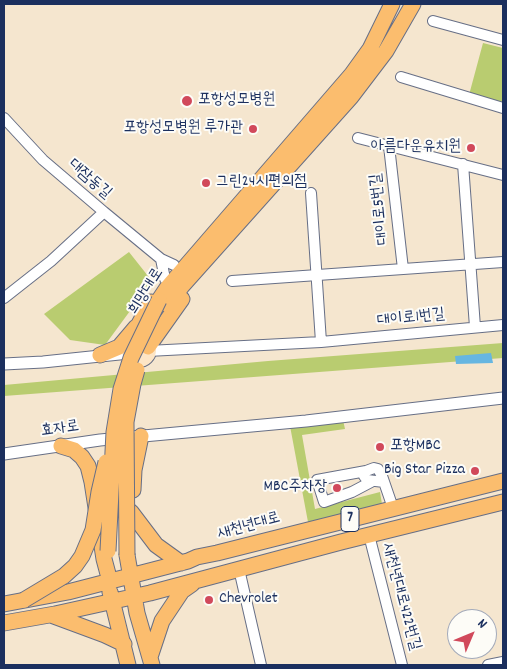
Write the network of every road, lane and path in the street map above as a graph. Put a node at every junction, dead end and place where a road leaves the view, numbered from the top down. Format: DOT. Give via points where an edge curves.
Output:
graph roads {
  1 [pos="392,4"];
  2 [pos="413,4"];
  3 [pos="433,21"];
  4 [pos="503,40"];
  5 [pos="401,77"];
  6 [pos="503,108"];
  7 [pos="329,112"];
  8 [pos="4,118"];
  9 [pos="358,138"];
  10 [pos="389,146"];
  11 [pos="463,164"];
  12 [pos="503,175"];
  13 [pos="311,193"];
  14 [pos="104,212"];
  15 [pos="167,262"];
  16 [pos="503,262"];
  17 [pos="472,264"];
  18 [pos="402,269"];
  19 [pos="316,275"];
  20 [pos="232,281"];
  21 [pos="4,298"];
  22 [pos="163,302"];
  23 [pos="139,324"];
  24 [pos="503,325"];
  25 [pos="475,327"];
  26 [pos="321,342"];
  27 [pos="132,347"];
  28 [pos="148,349"];
  29 [pos="100,355"];
  30 [pos="4,364"];
  31 [pos="503,398"];
  32 [pos="117,435"];
  33 [pos="141,436"];
  34 [pos="61,446"];
  35 [pos="4,454"];
  36 [pos="366,471"];
  37 [pos="503,481"];
  38 [pos="371,482"];
  39 [pos="384,482"];
  40 [pos="503,502"];
  41 [pos="393,508"];
  42 [pos="131,512"];
  43 [pos="100,530"];
  44 [pos="369,535"];
  45 [pos="181,563"];
  46 [pos="239,569"];
  47 [pos="129,573"];
  48 [pos="108,578"];
  49 [pos="198,580"];
  50 [pos="56,594"];
  51 [pos="134,596"];
  52 [pos="24,600"];
  53 [pos="111,601"];
  54 [pos="4,604"];
  55 [pos="49,615"];
  56 [pos="4,623"];
  57 [pos="124,644"];
  58 [pos="151,661"];
  59 [pos="503,662"];
  60 [pos="128,665"];
  61 [pos="261,665"];
  62 [pos="402,665"];
  63 [pos="488,665"];
  1 -- 7 [label="main road, 희망대로" via="370,49"];
  2 -- 7 [label="main road, 희망대로" via="386,51"];
  3 -- 4 [label="street"];
  5 -- 6 [label="street"];
  7 -- 15 [label="main road" via="313,112 307,117"];
  7 -- 22 [label="main road, 희망대로" via="182,286"];
  7 -- 28 [label="main road" via="334,125 332,132 212,259"];
  8 -- 14 [label="street, 대잠동길" via="43,160"];
  9 -- 10 [label="street"];
  10 -- 11 [label="street"];
  10 -- 18 [label="street, 대이로5번길"];
  11 -- 12 [label="street"];
  11 -- 17 [label="street"];
  13 -- 19 [label="street"];
  14 -- 15 [label="street"];
  14 -- 21 [label="street, 대잠동길" via="51,261"];
  15 -- 23 [label="main road" via="164,279"];
  16 -- 17 [label="street"];
  17 -- 18 [label="street"];
  17 -- 25 [label="street"];
  18 -- 19 [label="street"];
  19 -- 20 [label="street"];
  19 -- 26 [label="street"];
  22 -- 32 [label="main road, 희망대로, bridge" via="131,358 121,389"];
  22 -- 47 [label="main road, 희망대로, bridge" via="133,384 126,422"];
  23 -- 27 [label="main road"];
  23 -- 29 [label="main road" via="119,347"];
  24 -- 25 [label="street, 대이로1번길"];
  25 -- 26 [label="street, 대이로1번길"];
  26 -- 28 [label="street, 대이로1번길"];
  27 -- 28 [label="main road" via="140,339"];
  27 -- 29 [label="street"];
  29 -- 30 [label="street"];
  31 -- 33 [label="street"];
  32 -- 33 [label="street"];
  32 -- 34 [label="street, 효자로"];
  32 -- 48 [label="main road, 희망대로, bridge"];
  32 -- 52 [label="main road, bridge" via="99,492 93,530 82,556 64,576"];
  33 -- 42 [label="main road" via="134,470"];
  34 -- 35 [label="street, 효자로"];
  34 -- 43 [label="main road" via="74,450 88,466"];
  36 -- 38 [label="street" via="364,476"];
  36 -- 38 [label="street" via="317,480 324,502"];
  36 -- 39 [label="street" via="378,469"];
  37 -- 41 [label="main road, 새천년대로 / 7"];
  38 -- 39 [label="street"];
  39 -- 41 [label="street"];
  40 -- 44 [label="main road, 7"];
  41 -- 45 [label="main road, 새천년대로 / 7"];
  42 -- 45 [label="main road" via="156,545"];
  42 -- 47 [label="main road" via="133,554"];
  43 -- 48 [label="main road"];
  43 -- 50 [label="main road" via="85,564"];
  44 -- 46 [label="main road, 7"];
  44 -- 62 [label="street, 새천년대로422번길"];
  45 -- 47 [label="main road, 새천년대로 / 7"];
  46 -- 49 [label="main road, 7"];
  46 -- 61 [label="street"];
  47 -- 48 [label="main road, 새천년대로 / 7"];
  47 -- 51 [label="main road, 희망대로"];
  48 -- 50 [label="main road, 새천년대로 / 7"];
  48 -- 53 [label="main road, 희망대로"];
  49 -- 51 [label="main road, 7"];
  49 -- 58 [label="main road" via="182,591 162,621"];
  50 -- 52 [label="main road, 새천년대로 / 7"];
  51 -- 53 [label="main road, 7"];
  51 -- 58 [label="main road, 희망대로"];
  52 -- 54 [label="main road, 새천년대로 / 7"];
  53 -- 55 [label="main road, 7"];
  53 -- 57 [label="main road, 희망대로"];
  55 -- 56 [label="main road, 7"];
  55 -- 57 [label="main road"];
  57 -- 60 [label="main road, 희망대로"];
  59 -- 63 [label="street"];
}
